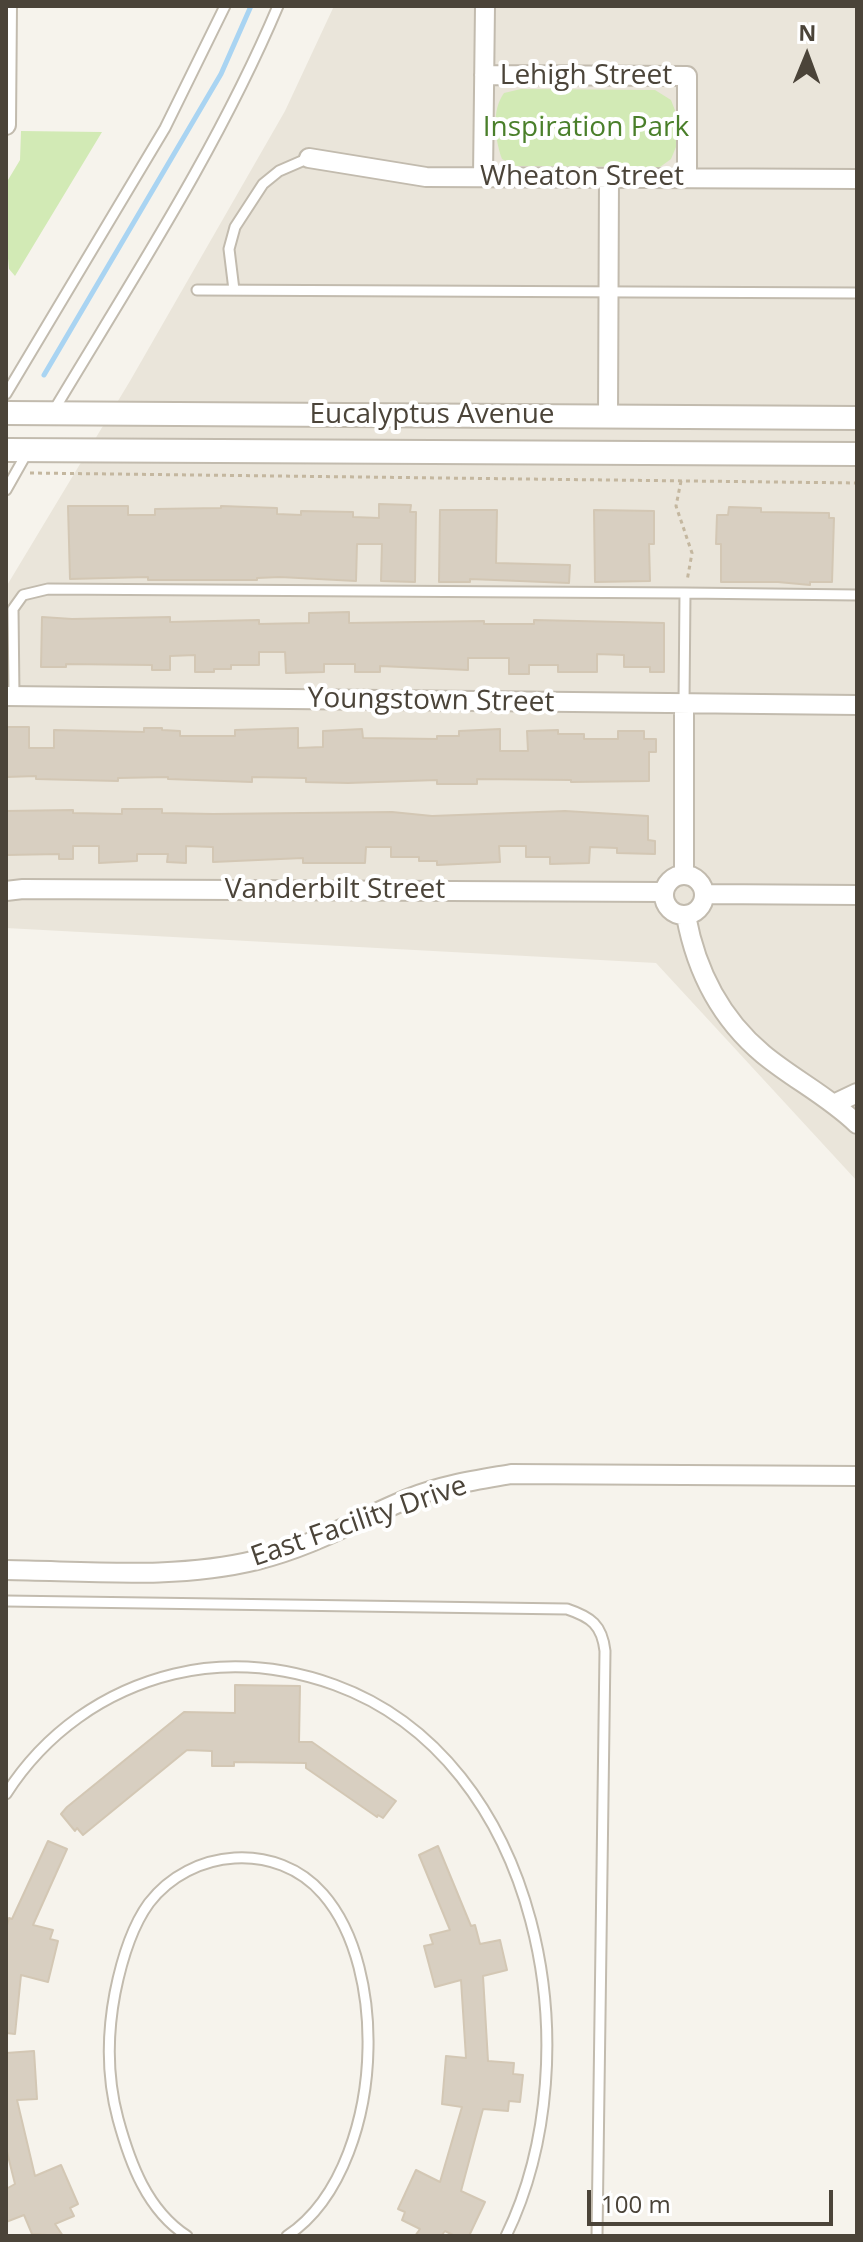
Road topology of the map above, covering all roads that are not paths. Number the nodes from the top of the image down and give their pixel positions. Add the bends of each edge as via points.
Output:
1 (7, 6) edge
2 (225, 6) edge
3 (278, 6) edge
4 (485, 6) edge
5 (484, 75) junction
6 (6, 125) edge
7 (309, 158) joint
8 (483, 176) junction
9 (609, 177) junction
10 (687, 177) junction
11 (857, 179) edge
12 (197, 290) dead end
13 (234, 290) junction
14 (610, 291) junction
15 (857, 293) edge
16 (6, 394) edge
17 (6, 413) edge
18 (52, 413) junction
19 (608, 416) junction
20 (857, 418) edge
21 (6, 450) edge
22 (29, 450) junction
23 (857, 454) edge
24 (6, 490) edge
25 (685, 593) junction
26 (857, 595) edge
27 (10, 696) edge
28 (684, 703) junction
29 (857, 705) edge
30 (684, 874) junction
31 (6, 891) edge
32 (664, 892) junction
33 (705, 894) junction
34 (857, 895) edge
35 (686, 916) junction
36 (857, 1093) edge
37 (836, 1103) junction
38 (857, 1124) edge
39 (857, 1476) edge
40 (6, 1570) edge
41 (6, 1601) edge
42 (6, 1794) edge
43 (187, 2236) edge
44 (287, 2236) edge
45 (506, 2236) edge
46 (597, 2236) edge

1 - 6 street
2 - 16 lane via 165,128
3 - 18 lane via 205,156
4 - 5 street
5 - 8 street
5 - 10 street, Lehigh Street via 687,76
7 - 8 street, Wheaton Street via 426,177
7 - 13 lane via 263,184 235,227 229,249
8 - 9 street, Wheaton Street
9 - 10 street, Wheaton Street
9 - 14 street
10 - 11 street, Wheaton Street
12 - 13 lane
13 - 14 lane
14 - 15 lane
14 - 19 street
17 - 18 street, Eucalyptus Avenue
18 - 19 street, Eucalyptus Avenue
19 - 20 street, Eucalyptus Avenue
21 - 22 street, Eucalyptus Avenue
22 - 23 street, Eucalyptus Avenue
22 - 24 lane
25 - 26 lane
25 - 27 lane via 48,589 23,595 13,609
25 - 28 lane
27 - 28 street, Youngstown Street
28 - 29 street, Youngstown Street
28 - 30 street
30 - 32 street via 670,881
30 - 33 street via 697,879
31 - 32 street, Vanderbilt Street
32 - 35 street via 668,907
33 - 34 street
33 - 35 street via 700,908
35 - 37 street via 703,974 728,1018 763,1054
36 - 37 street
37 - 38 street
39 - 40 street, East Facility Drive via 511,1474 412,1497 306,1546 257,1561 169,1572
41 - 46 lane via 567,1609 597,1624 605,1651
42 - 45 lane via 33,1758 83,1713 156,1679 216,1666 310,1676 377,1702 409,1723 478,1800 502,1846 522,1894 544,1989 547,2049 540,2126 521,2203
43 - 44 lane via 151,2200 126,2149 110,2078 109,2034 128,1945 150,1902 195,1866 227,1857 268,1860 311,1882 324,1895 351,1944 365,2001 367,2072 352,2141 325,2198

